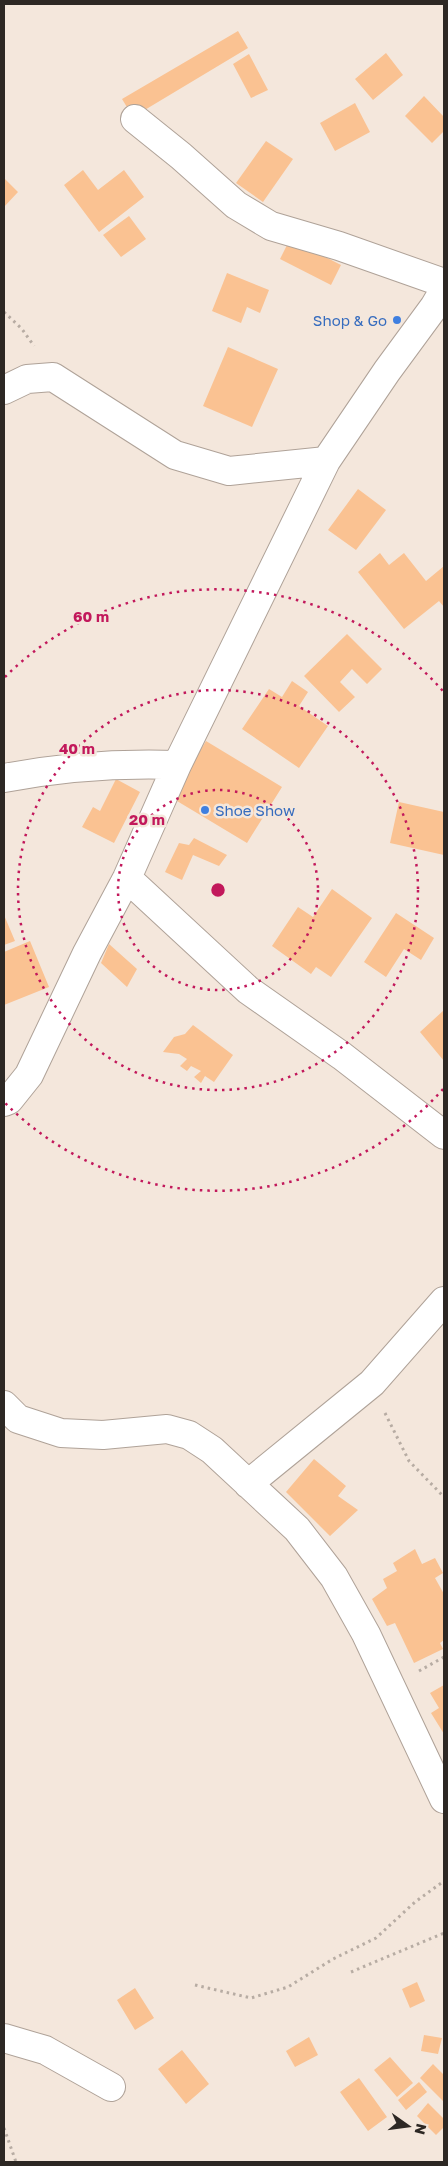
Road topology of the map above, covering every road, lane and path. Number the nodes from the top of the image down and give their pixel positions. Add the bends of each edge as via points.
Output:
1 (134, 119) dead end
2 (442, 301) edge
3 (4, 312) edge
4 (53, 376) junction
5 (4, 390) edge
6 (326, 461) junction
7 (177, 765) junction
8 (4, 778) edge
9 (127, 878) junction
10 (4, 1102) edge
11 (444, 1135) edge
12 (444, 1300) edge
13 (372, 1383) junction
14 (4, 1405) edge
15 (248, 1484) junction
16 (444, 1498) edge
17 (444, 1799) edge
18 (444, 1881) edge
19 (444, 1933) edge
20 (351, 1972) dead end
21 (195, 1985) dead end
22 (4, 2038) edge
23 (111, 2087) dead end
24 (4, 2128) edge
25 (16, 2162) edge

1 - 2 street via 236,205 271,226 339,246
2 - 6 street via 387,371
3 - 4 path via 22,329
4 - 5 street via 27,379
4 - 6 street via 175,455 230,471
6 - 7 street
7 - 8 street via 122,764
7 - 9 street
9 - 10 street via 29,1075
9 - 11 street via 248,990 342,1056
12 - 13 street
13 - 15 street
13 - 16 path via 409,1461
14 - 15 street via 18,1419 61,1433 103,1435 167,1429 189,1435 212,1450
15 - 17 street via 297,1529 334,1577 366,1634
18 - 21 path via 415,1902 376,1938 288,1987 251,1998
19 - 20 path
22 - 23 street via 45,2050
24 - 25 path

